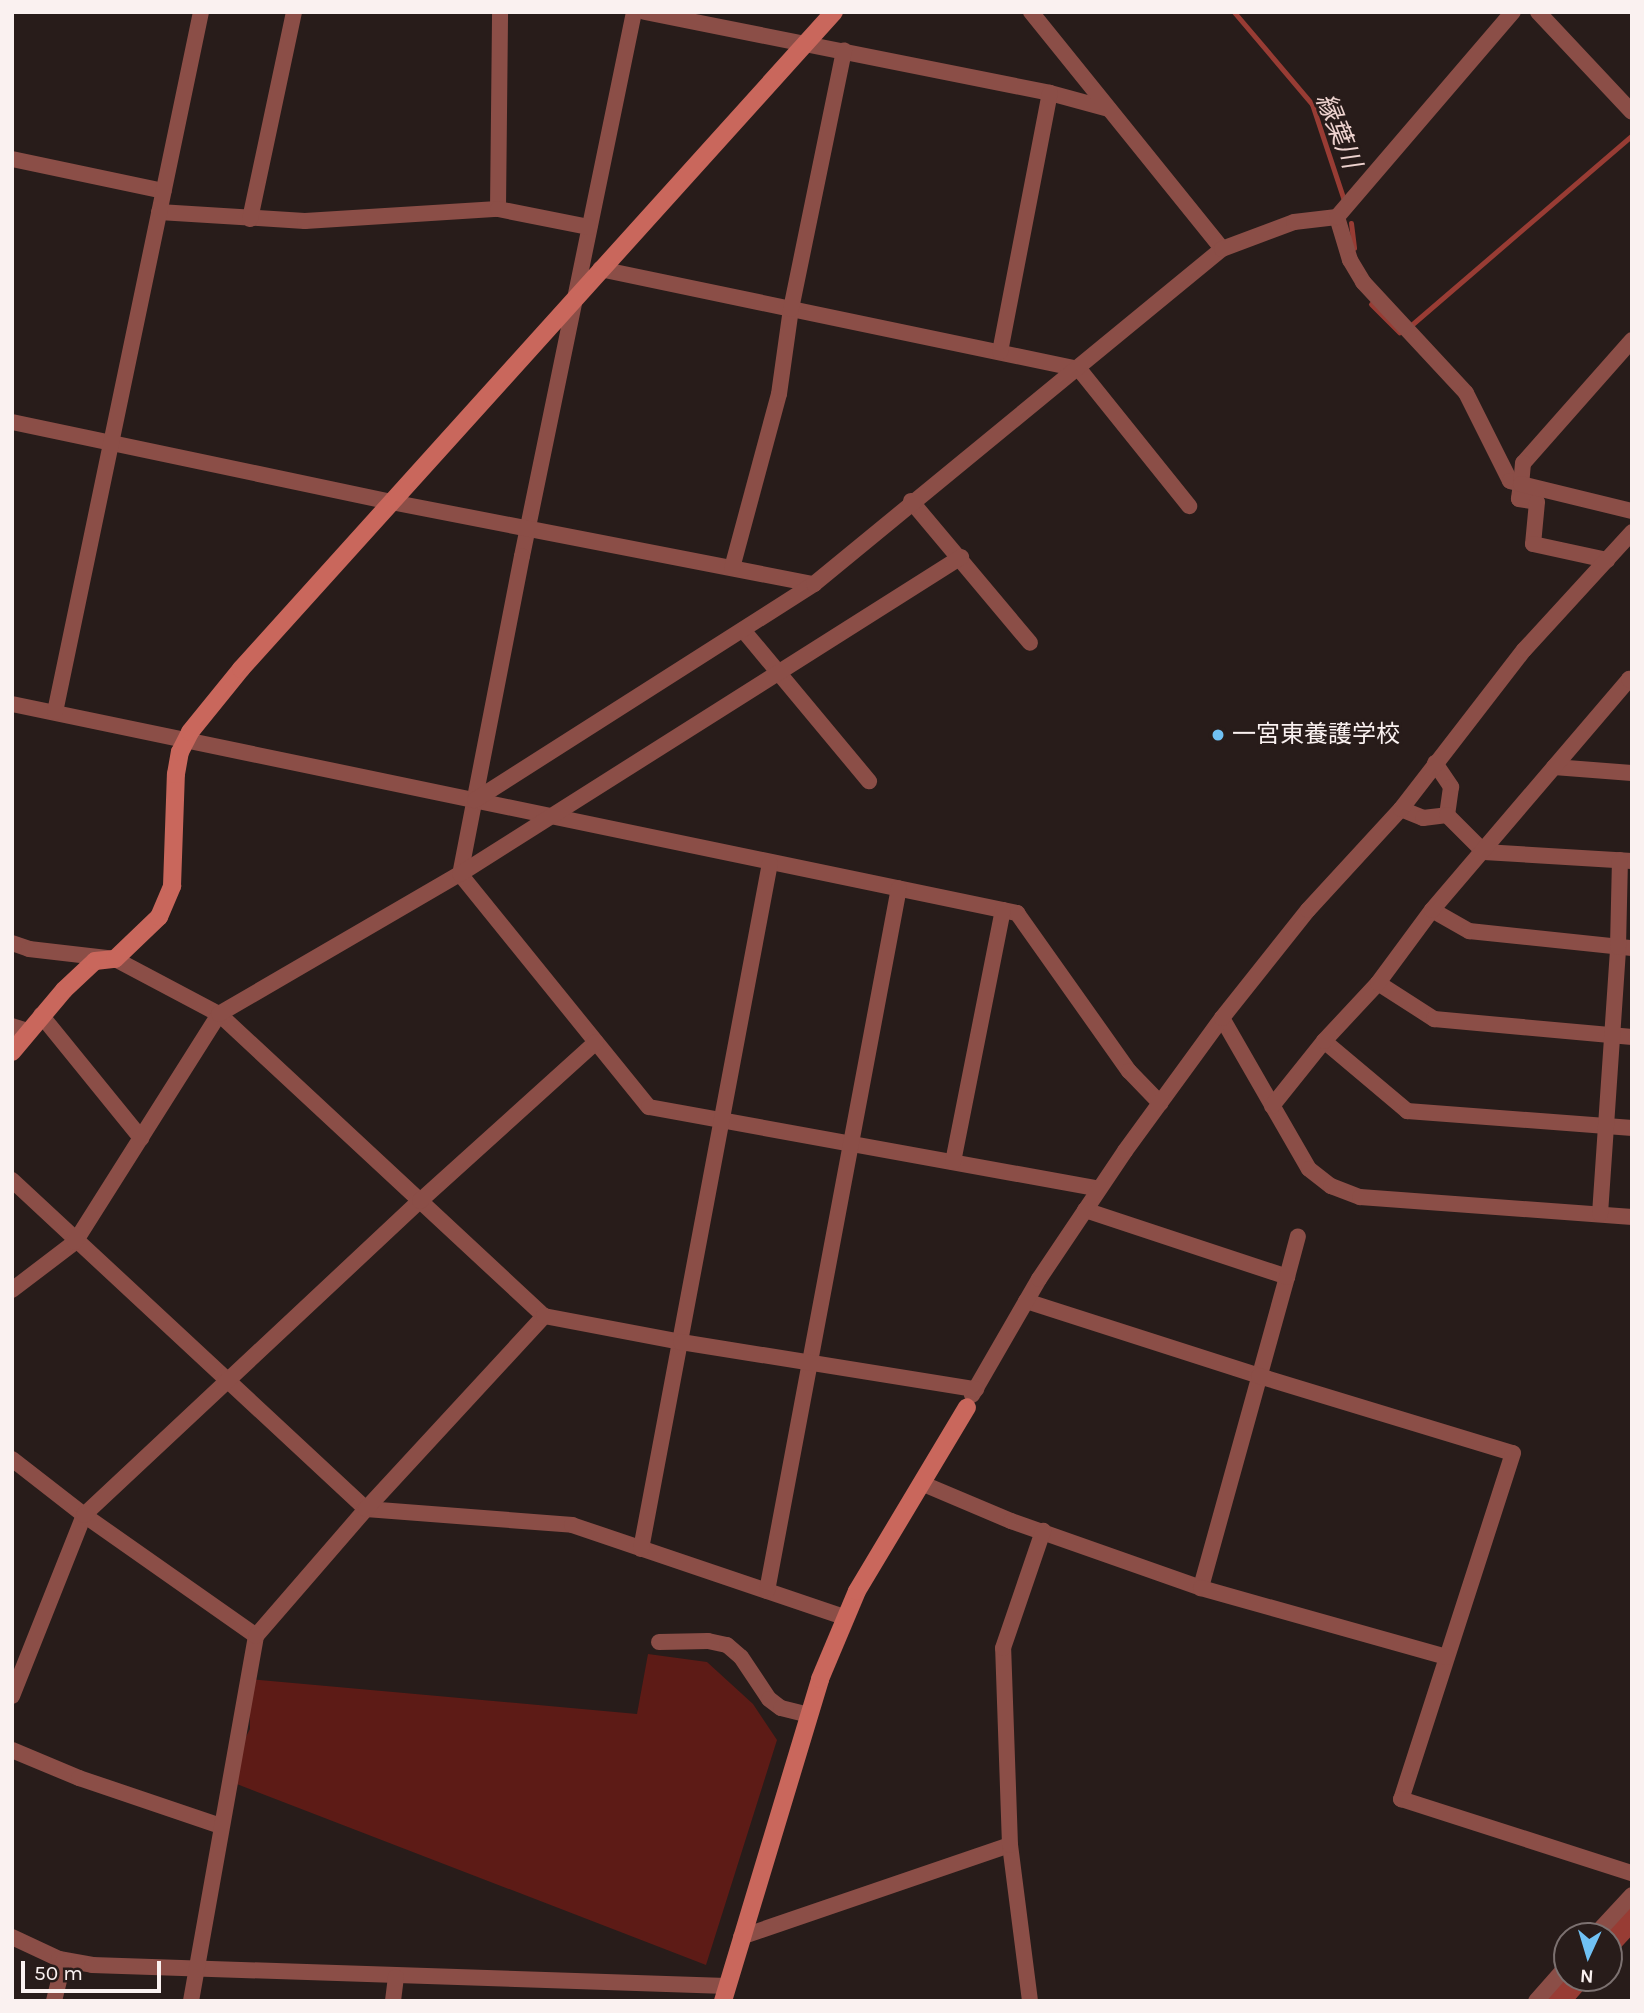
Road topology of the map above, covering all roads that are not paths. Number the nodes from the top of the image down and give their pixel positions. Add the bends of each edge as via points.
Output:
1 (201, 12) edge
2 (294, 12) edge
3 (499, 12) edge
4 (634, 12) edge
5 (645, 12) edge
6 (834, 12) edge
7 (1031, 12) edge
8 (1513, 12) edge
9 (1538, 12) edge
10 (806, 43) junction
11 (844, 51) junction
12 (1050, 93) junction
13 (1109, 109) junction
14 (1632, 112) edge
15 (12, 159) edge
16 (164, 191) junction
17 (498, 209) junction
18 (159, 212) junction
19 (1337, 217) junction
20 (250, 219) junction
21 (590, 227) junction
22 (1222, 249) junction
23 (600, 269) junction
24 (575, 296) junction
25 (791, 309) junction
26 (1632, 340) edge
27 (1000, 352) junction
28 (1079, 369) junction
29 (12, 422) edge
30 (110, 444) junction
31 (1521, 484) junction
32 (912, 501) junction
33 (391, 502) junction
34 (1189, 506) dead end
35 (1632, 511) edge
36 (528, 526) junction
37 (1632, 532) edge
38 (961, 557) junction
39 (1607, 560) junction
40 (732, 568) junction
41 (814, 583) junction
42 (743, 630) junction
43 (1030, 643) dead end
44 (779, 673) junction
45 (1632, 681) edge
46 (12, 704) edge
47 (55, 712) junction
48 (187, 739) junction
49 (1435, 762) junction
50 (1555, 768) junction
51 (1632, 773) edge
52 (869, 780) dead end
53 (475, 800) junction
54 (1401, 809) junction
55 (1447, 815) junction
56 (552, 816) junction
57 (1483, 852) junction
58 (1626, 860) edge
59 (770, 863) junction
60 (460, 874) junction
61 (899, 888) junction
62 (1003, 910) junction
63 (1432, 910) junction
64 (12, 943) edge
65 (1625, 947) edge
66 (115, 959) junction
67 (1378, 982) junction
68 (219, 1014) junction
69 (41, 1015) junction
70 (1222, 1018) junction
71 (20, 1029) edge
72 (1612, 1036) junction
73 (1632, 1037) edge
74 (1324, 1041) junction
75 (596, 1042) junction
76 (12, 1052) edge
77 (1160, 1103) junction
78 (1272, 1105) junction
79 (723, 1118) junction
80 (1606, 1125) junction
81 (1632, 1128) edge
82 (141, 1138) junction
83 (850, 1142) junction
84 (953, 1162) junction
85 (12, 1180) edge
86 (1099, 1189) junction
87 (420, 1201) junction
88 (1085, 1210) junction
89 (1600, 1214) junction
90 (1632, 1217) edge
91 (1298, 1236) dead end
92 (75, 1242) junction
93 (1287, 1277) junction
94 (12, 1290) edge
95 (1026, 1301) junction
96 (544, 1317) junction
97 (681, 1342) junction
98 (808, 1363) junction
99 (1259, 1376) junction
100 (227, 1382) junction
101 (976, 1389) junction
102 (967, 1407) joint
103 (12, 1459) edge
104 (921, 1483) junction
105 (366, 1509) junction
106 (84, 1515) junction
107 (1043, 1531) junction
108 (641, 1549) junction
109 (1201, 1588) junction
110 (767, 1591) junction
111 (846, 1618) junction
112 (256, 1636) junction
113 (659, 1642) dead end
114 (1447, 1657) junction
115 (12, 1696) edge
116 (809, 1715) junction
117 (12, 1750) edge
118 (222, 1826) junction
119 (1010, 1845) junction
120 (1632, 1873) edge
121 (1632, 1895) edge
122 (1607, 1922) edge
123 (12, 1937) edge
124 (741, 1937) junction
125 (64, 1960) junction
126 (195, 1969) junction
127 (396, 1977) junction
128 (1553, 1982) edge
129 (725, 1993) edge
130 (54, 2001) edge
131 (191, 2001) edge
132 (393, 2001) edge
133 (1030, 2001) edge
134 (1536, 2001) edge

1 - 16 street
2 - 20 street
3 - 17 street
4 - 21 street
5 - 10 street
6 - 10 street
7 - 13 street
8 - 19 street
9 - 14 street
10 - 11 street
10 - 23 street
11 - 12 street
11 - 25 street
12 - 13 street
12 - 27 street
13 - 22 street
15 - 16 street
16 - 18 street
17 - 20 street via 305,221
17 - 21 street
18 - 20 street
18 - 30 street
19 - 22 street via 1294,222
19 - 31 street via 1350,260 1363,282 1466,393 1510,481
21 - 24 street
22 - 28 street
23 - 24 street
23 - 25 street
24 - 33 street
24 - 36 street
25 - 27 street
25 - 40 street via 779,394
26 - 31 street via 1523,463
27 - 28 street
28 - 32 street
28 - 34 street
29 - 30 street
30 - 33 street
30 - 47 street
31 - 35 street
31 - 39 street via 1519,499 1536,502 1533,544
32 - 38 street
32 - 41 street
33 - 36 street
33 - 48 street via 241,669
36 - 40 street
36 - 53 street
37 - 39 street
38 - 43 street
38 - 44 street
39 - 49 street via 1524,650
40 - 41 street
41 - 42 street
42 - 44 street
42 - 53 street
44 - 52 street
44 - 56 street
45 - 50 street via 1629,679
46 - 47 street
47 - 48 street
48 - 53 street
48 - 66 street via 176,774 172,886 159,917
49 - 54 street
49 - 55 street via 1451,787
50 - 51 street
50 - 57 street
53 - 56 street
53 - 60 street
54 - 55 street via 1423,818
54 - 70 street via 1308,910
55 - 57 street
56 - 59 street
56 - 60 street
57 - 58 street
57 - 63 street
58 - 65 street
59 - 61 street
59 - 79 street
60 - 68 street
60 - 75 street
61 - 62 street
61 - 83 street
62 - 77 street via 1017,912 1129,1071
62 - 84 street
63 - 65 street via 1469,931
63 - 67 street
64 - 66 street
65 - 72 street
66 - 68 street
66 - 69 street via 95,961
67 - 72 street via 1434,1020
67 - 74 street
68 - 82 street
68 - 87 street
69 - 71 street
69 - 82 street
70 - 77 street
70 - 78 street
71 - 76 street
72 - 73 street
72 - 80 street
74 - 78 street
74 - 80 street via 1407,1111
75 - 79 street via 649,1107
75 - 87 street
77 - 86 street
78 - 89 street via 1309,1169 1331,1186 1360,1197
79 - 83 street
79 - 97 street
80 - 81 street
80 - 89 street
82 - 92 street
83 - 84 street
83 - 98 street
84 - 86 street
85 - 92 street
86 - 88 street
87 - 96 street
87 - 100 street
88 - 93 street
88 - 95 street
89 - 90 street
91 - 93 street
92 - 94 street
92 - 100 street
93 - 99 street
95 - 99 street
95 - 101 street
96 - 97 street
96 - 105 street
97 - 98 street
97 - 108 street
98 - 101 street
98 - 110 street
99 - 109 street
99 - 114 street via 1513,1453
100 - 105 street
100 - 106 street
101 - 102 street
102 - 104 street
103 - 106 street
104 - 107 street
104 - 111 street
105 - 108 street via 572,1525
105 - 112 street
106 - 112 street
106 - 115 street
107 - 109 street
107 - 119 street via 1003,1648
108 - 110 street
109 - 114 street
110 - 111 street
111 - 116 street
112 - 118 street
113 - 116 street via 727,1645 741,1657 769,1699 781,1708
114 - 120 street via 1401,1799
116 - 124 street
117 - 118 street via 79,1778
118 - 126 street
119 - 124 street
119 - 133 street
121 - 122 street
123 - 125 street
124 - 129 street
125 - 126 street
125 - 130 street
126 - 127 street
126 - 131 street
127 - 129 street
127 - 132 street
128 - 134 street

